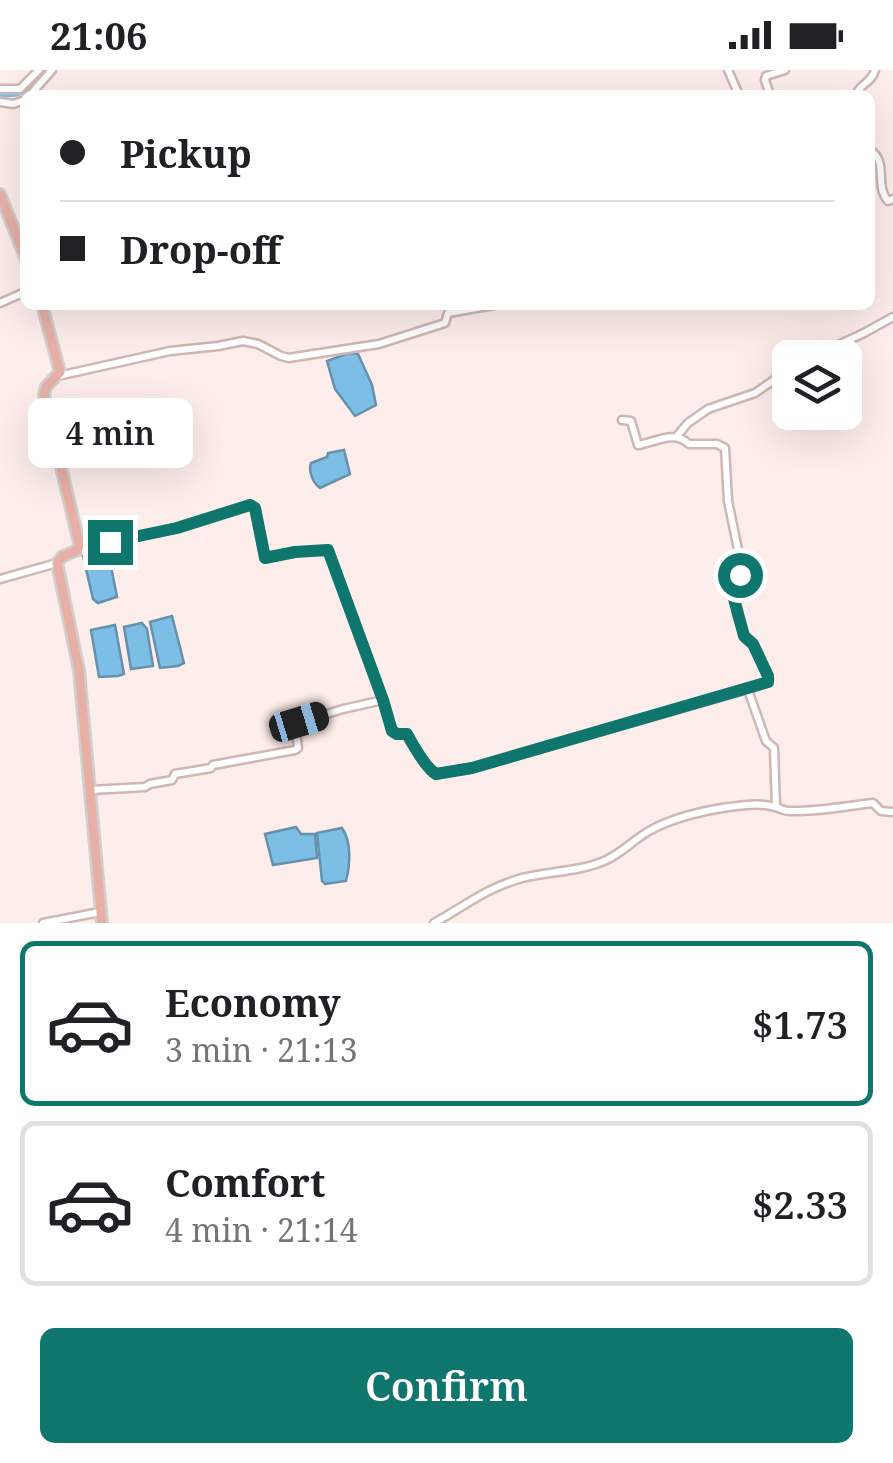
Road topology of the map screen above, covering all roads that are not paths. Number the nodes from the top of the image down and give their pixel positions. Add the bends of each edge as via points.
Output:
1 (39, 70) edge
2 (52, 70) edge
3 (785, 70) edge
4 (875, 70) edge
5 (0, 88) edge
6 (34, 90) edge
7 (768, 90) edge
8 (858, 90) edge
9 (875, 152) edge
10 (0, 194) edge
11 (893, 199) edge
12 (20, 244) edge
13 (43, 310) edge
14 (470, 310) edge
15 (893, 317) edge
16 (849, 340) edge
17 (58, 376) junction
18 (772, 381) edge
19 (622, 420) dead end
20 (676, 437) junction
21 (78, 550) junction
22 (57, 563) junction
23 (0, 579) edge
24 (748, 689) junction
25 (383, 700) junction
26 (89, 790) junction
27 (776, 807) junction
28 (893, 812) edge
29 (101, 918) edge
30 (43, 923) edge
31 (434, 923) edge

1 - 5 street via 20,88
2 - 6 street
3 - 7 street via 766,76
4 - 8 street
9 - 11 street via 882,194
10 - 12 main road
13 - 17 main road
14 - 17 street via 379,344 289,358 243,342
15 - 16 street
17 - 21 main road via 44,395
18 - 20 street via 708,409
19 - 20 street via 631,421 638,445
20 - 24 street via 726,449 742,570 730,586 744,636 769,680
21 - 22 main road
21 - 25 street via 252,505 265,558 330,552
22 - 23 street
22 - 26 main road via 80,670
24 - 25 street via 436,774 407,734 392,731
24 - 27 street via 773,746
25 - 26 street via 296,724 294,750 175,774 144,787
26 - 29 main road
27 - 28 street via 816,810 873,802
27 - 31 street via 681,818 603,862 497,886
29 - 30 street

